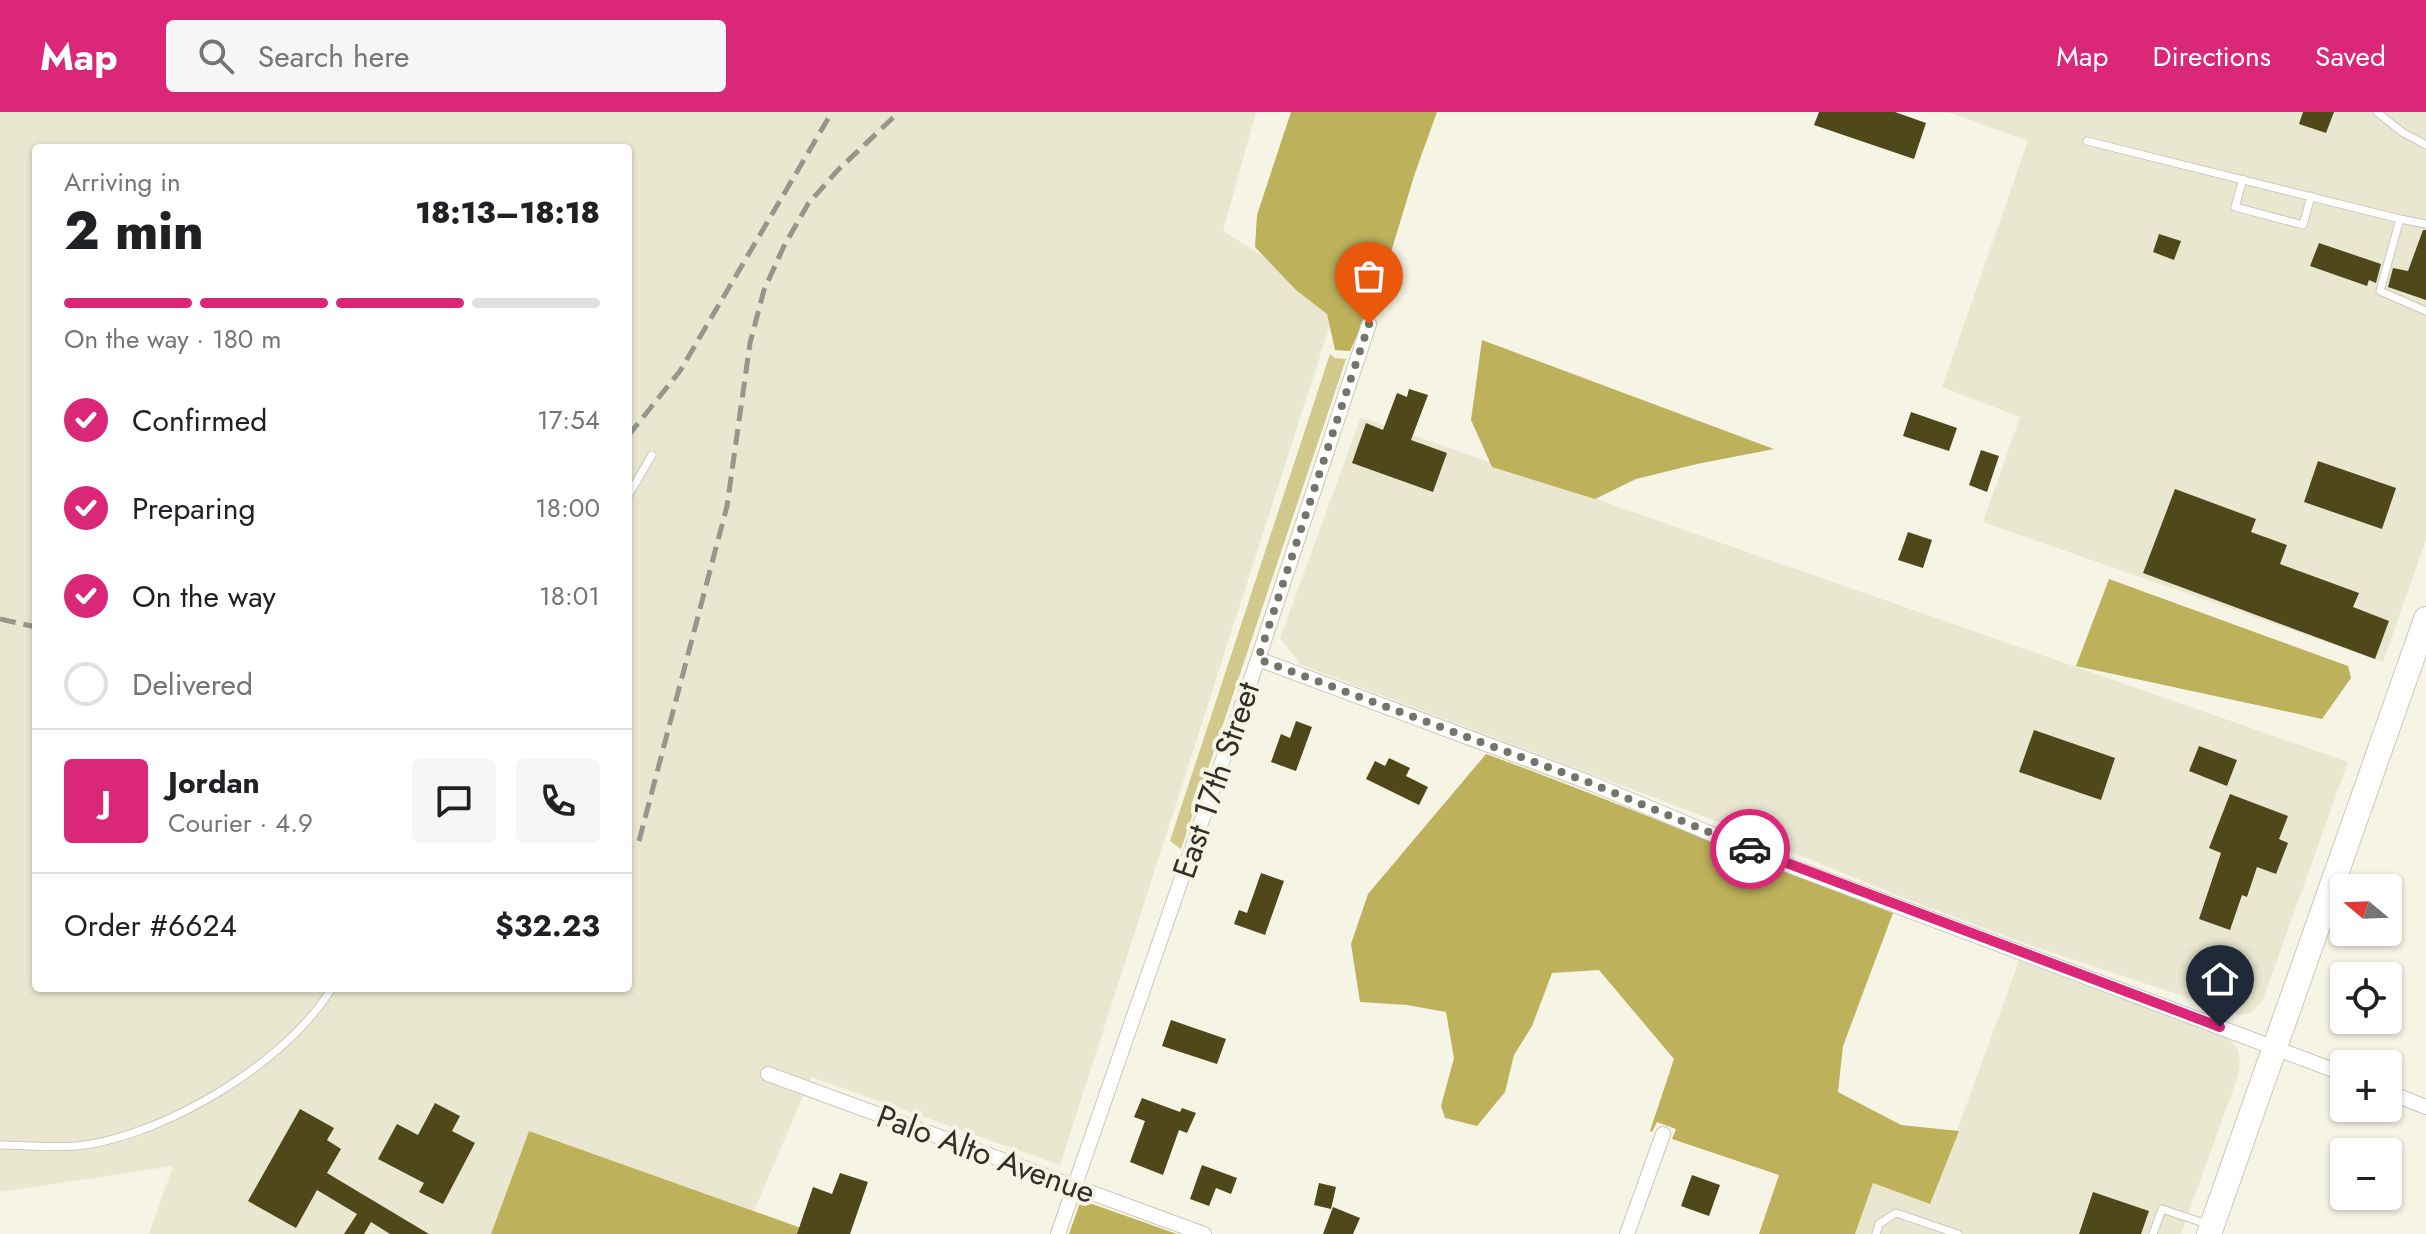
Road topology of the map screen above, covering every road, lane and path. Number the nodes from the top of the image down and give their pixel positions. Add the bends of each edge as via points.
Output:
1 (2377, 112) edge
2 (2087, 141) dead end
3 (2426, 145) edge
4 (2243, 179) junction
5 (2311, 196) junction
6 (2400, 219) junction
7 (2426, 224) edge
8 (2426, 311) edge
9 (1369, 324) dead end
10 (652, 455) dead end
11 (632, 489) edge
12 (2426, 619) edge
13 (1258, 659) junction
14 (329, 992) edge
15 (2275, 1047) junction
16 (2330, 1069) edge
17 (768, 1074) dead end
18 (2402, 1098) edge
19 (2426, 1107) edge
20 (1663, 1134) dead end
21 (0, 1145) edge
22 (1074, 1188) junction
23 (2210, 1230) edge
24 (1058, 1234) edge
25 (1204, 1234) edge
26 (1627, 1234) edge
27 (1876, 1234) edge
28 (1958, 1234) edge
29 (2153, 1234) edge

1 - 3 lane
2 - 4 lane
4 - 5 lane
4 - 5 lane via 2235,207 2303,225
5 - 6 lane
6 - 7 lane
6 - 8 lane via 2380,291
9 - 13 street, East 17th Street
10 - 11 lane
12 - 15 main road
13 - 15 street
13 - 22 street, East 17th Street
14 - 21 lane via 279,1050 224,1090 145,1129 85,1145
15 - 16 street
15 - 23 main road
17 - 22 street, Palo Alto Avenue
18 - 19 street
20 - 26 street
22 - 24 street, East 17th Street
22 - 25 street, Palo Alto Avenue
23 - 29 lane via 2162,1209
27 - 28 lane via 1879,1224 1896,1213

